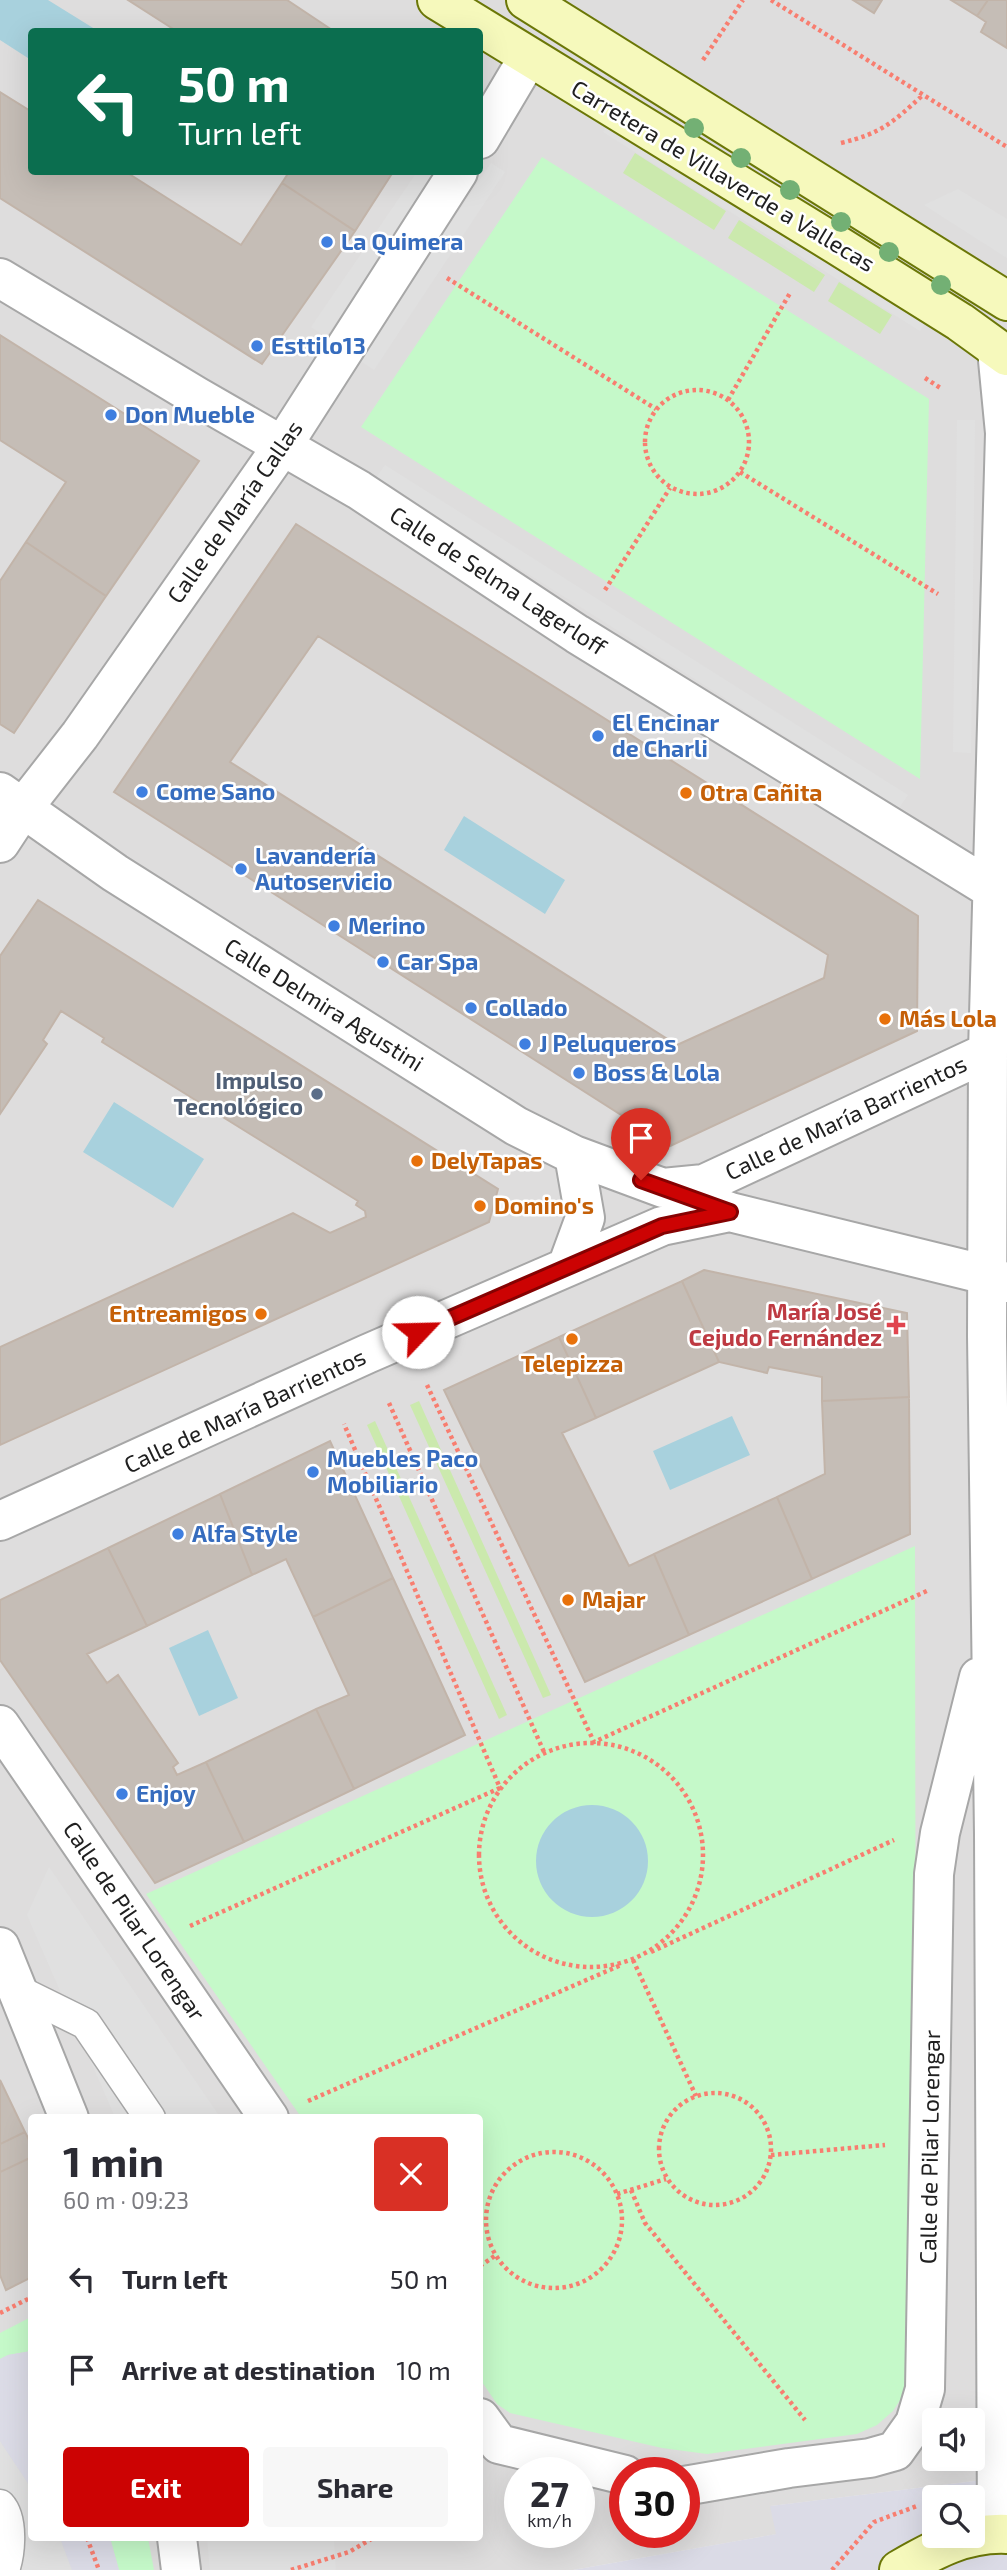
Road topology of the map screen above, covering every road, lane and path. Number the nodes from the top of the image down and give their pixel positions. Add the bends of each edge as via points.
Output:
1 (437, 0) edge
2 (526, 0) edge
3 (743, 0) edge
4 (771, 0) edge
5 (481, 28) edge
6 (483, 29) edge
7 (528, 58) junction
8 (701, 64) dead end
9 (483, 134) edge
10 (1007, 147) edge
11 (456, 175) edge
12 (0, 278) edge
13 (447, 278) dead end
14 (790, 293) dead end
15 (1007, 301) edge
16 (1002, 353) edge
17 (925, 378) dead end
18 (942, 389) dead end
19 (728, 400) junction
20 (656, 409) junction
21 (283, 445) junction
22 (740, 472) junction
23 (670, 487) junction
24 (605, 590) dead end
25 (938, 594) dead end
26 (12, 800) edge
27 (0, 843) edge
28 (993, 890) junction
29 (988, 1052) junction
30 (574, 1155) junction
31 (704, 1184) joint
32 (663, 1188) junction
33 (730, 1212) junction
34 (567, 1267) junction
35 (997, 1279) edge
36 (427, 1385) dead end
37 (388, 1403) dead end
38 (344, 1424) dead end
39 (0, 1521) edge
40 (929, 1590) dead end
41 (992, 1628) junction
42 (0, 1725) edge
43 (544, 1752) junction
44 (500, 1788) junction
45 (898, 1838) dead end
46 (180, 1931) dead end
47 (0, 1947) edge
48 (634, 1960) junction
49 (9, 1982) edge
50 (696, 2096) junction
51 (285, 2111) edge
52 (67, 2114) edge
53 (147, 2114) edge
54 (888, 2145) dead end
55 (771, 2155) junction
56 (666, 2179) junction
57 (631, 2190) junction
58 (617, 2194) junction
59 (496, 2255) junction
60 (483, 2264) edge
61 (28, 2299) edge
62 (0, 2314) edge
63 (483, 2422) edge
64 (806, 2422) dead end
65 (609, 2471) edge
66 (700, 2483) edge
67 (0, 2505) edge
68 (1002, 2533) edge
69 (88, 2541) edge
70 (177, 2541) edge
71 (368, 2541) edge
72 (4, 2570) edge
73 (99, 2570) edge
74 (181, 2570) edge
75 (291, 2570) edge
76 (899, 2570) edge

1 - 5 main road, Carretera de Villaverde a Vallecas
2 - 15 main road, Carretera de Villaverde a Vallecas
3 - 8 path
4 - 10 path
6 - 7 main road, Carretera de Villaverde a Vallecas
7 - 9 street
7 - 16 main road, Carretera de Villaverde a Vallecas via 837,245
11 - 21 street, Calle de María Callas
12 - 21 street, Calle de Selma Lagerloff
13 - 20 path
14 - 19 path
16 - 28 street via 1005,433
17 - 18 path
19 - 20 path via 698,390 682,392
19 - 22 path via 746,426 747,450
20 - 23 path via 647,425 648,460
21 - 26 street, Calle de María Callas via 80,735
21 - 28 street, Calle de Selma Lagerloff via 577,634
22 - 23 path via 715,491 700,495
22 - 25 path
23 - 24 path
26 - 27 street, Calle de María Callas
26 - 30 street, Calle Delmira Agustini via 115,873 516,1126
28 - 29 street
29 - 31 street, Calle de María Barrientos
29 - 35 street
30 - 32 street, Calle Delmira Agustini
30 - 34 street via 585,1218
31 - 32 street, Calle Delmira Agustini
32 - 33 street, Calle Delmira Agustini
33 - 34 street, Calle de María Barrientos via 662,1226
33 - 35 street, Calle Delmira Agustini
34 - 39 street, Calle de María Barrientos
35 - 41 street
36 - 40 path via 593,1742
37 - 43 path
38 - 44 path
41 - 66 street, Calle de Pilar Lorengar via 940,1833 934,1874 925,2389 915,2423 895,2452
41 - 68 street
42 - 51 street, Calle de Pilar Lorengar
43 - 44 path
43 - 48 path via 579,1743 615,1745 648,1758 675,1780 695,1811 703,1845 700,1881 687,1914 663,1941
44 - 46 path
44 - 48 path via 484,1821 479,1857 485,1893 503,1924 529,1949 562,1964 598,1968
45 - 48 path
47 - 49 street
48 - 50 path
48 - 51 path
49 - 52 street
49 - 53 lane via 86,2024
50 - 55 path via 733,2095 750,2105 770,2136
50 - 56 path via 681,2103 661,2130 659,2163
54 - 55 path
55 - 56 path via 758,2187 727,2205 693,2202
56 - 57 path
57 - 58 path
57 - 64 path via 645,2222
58 - 59 path via 623,2216 620,2239 610,2259 594,2275 574,2285 552,2288 510,2272
58 - 59 path via 606,2175 589,2161 568,2153 545,2152 524,2159 506,2171 487,2211 488,2234
59 - 60 path
61 - 62 path
63 - 65 street via 499,2444
67 - 72 lane via 5,2511 10,2553
68 - 76 main road via 945,2544
69 - 73 path
70 - 74 street
71 - 75 path via 349,2552

